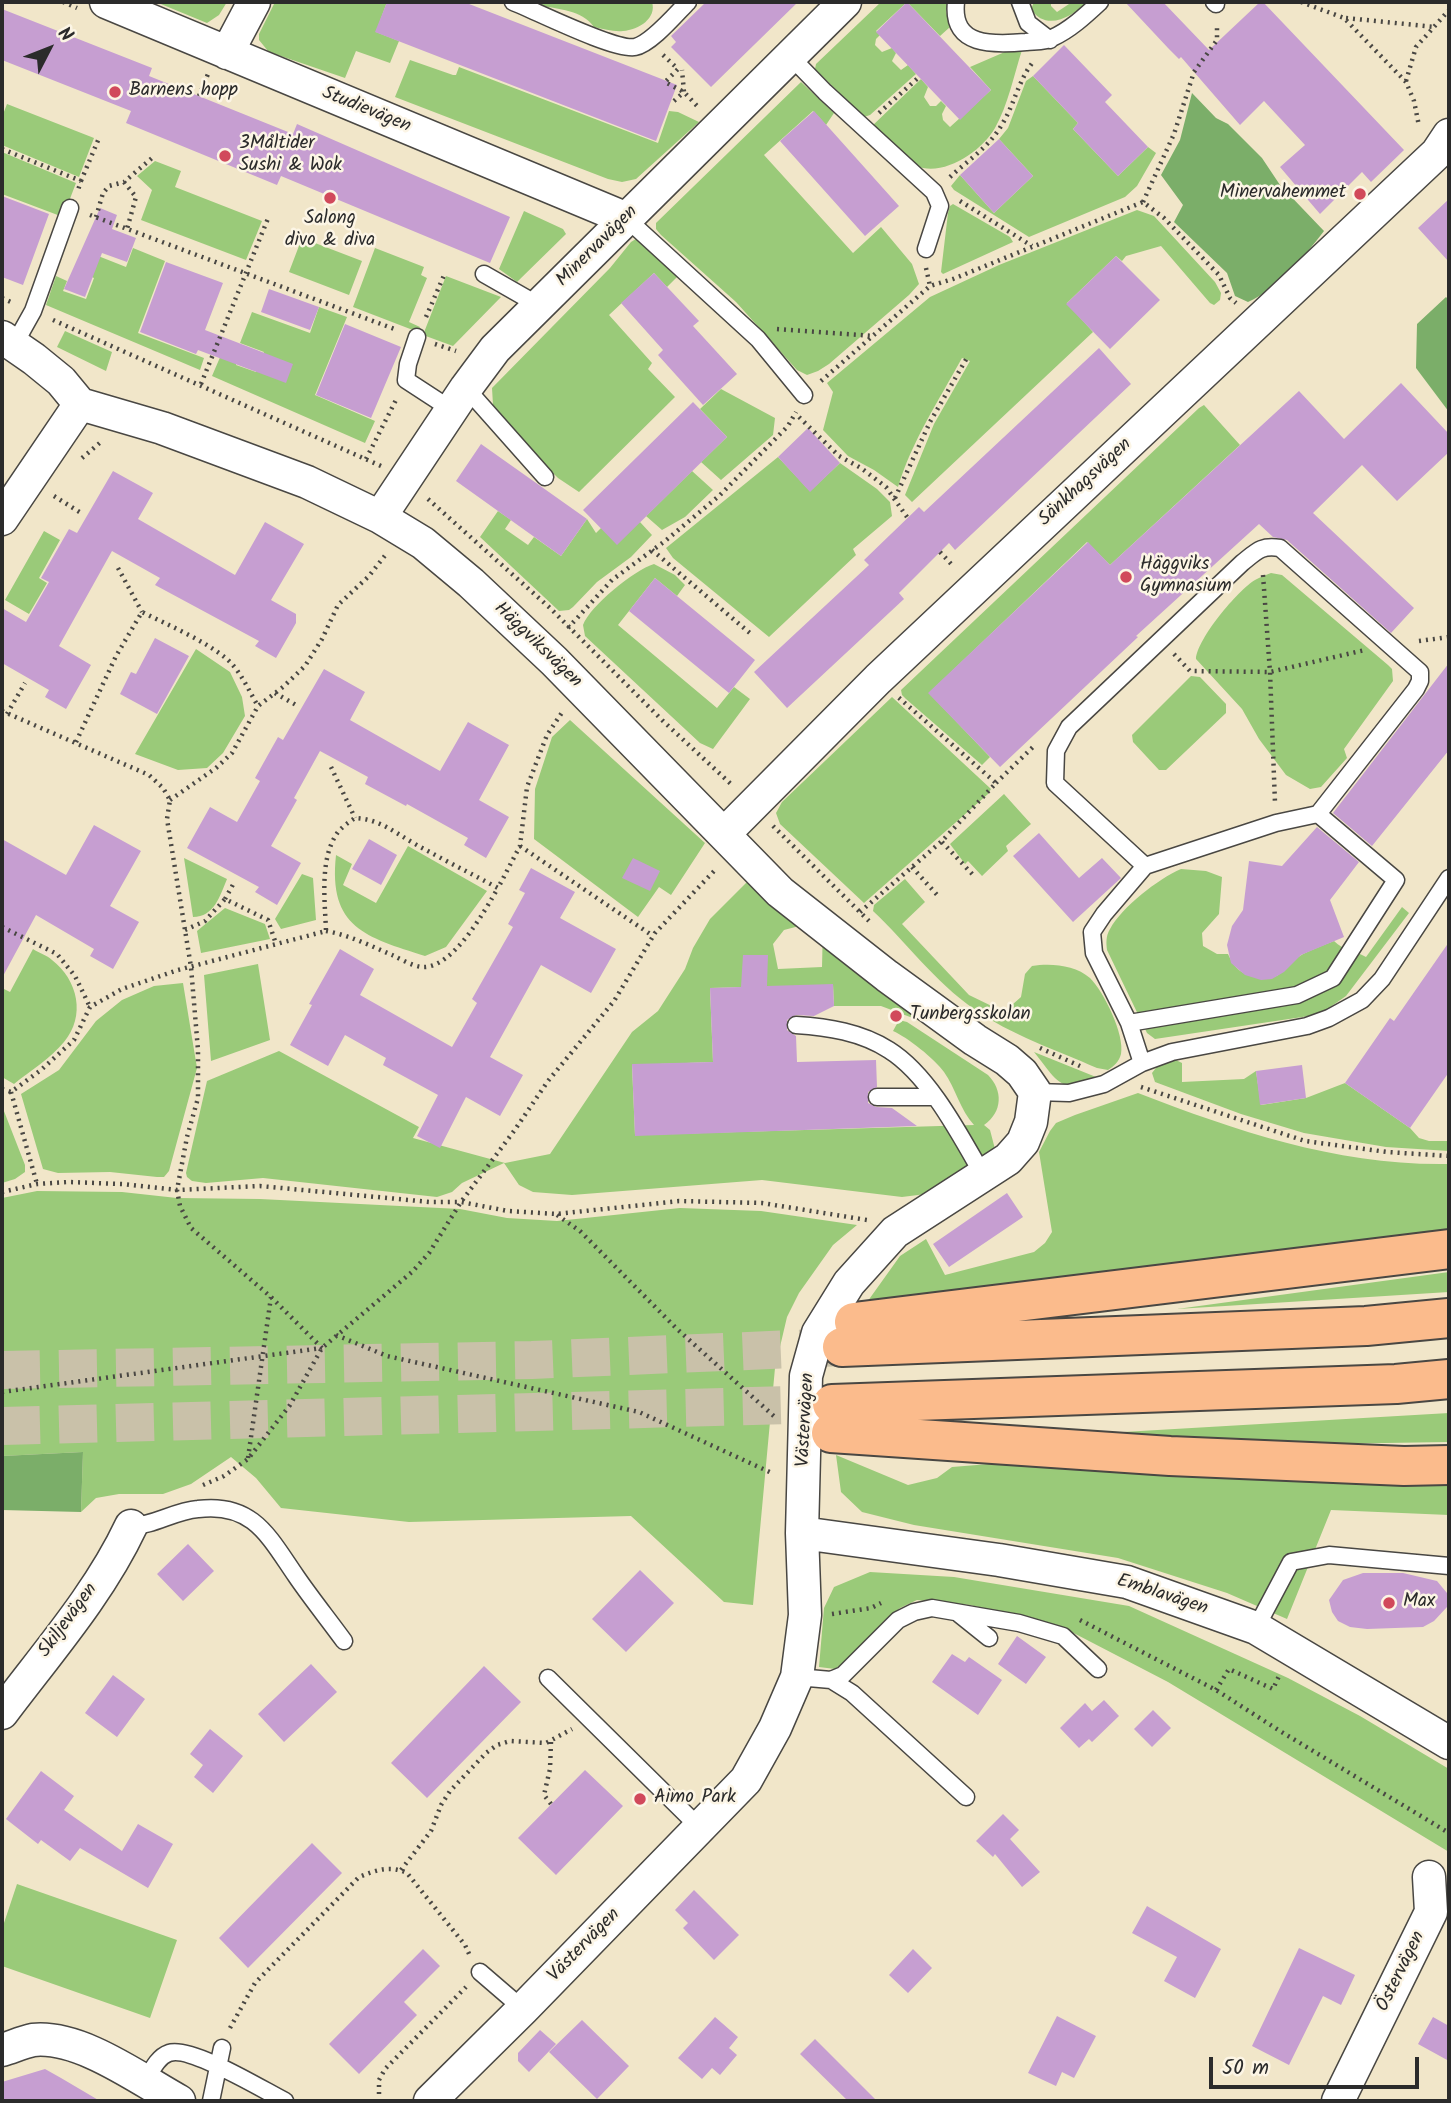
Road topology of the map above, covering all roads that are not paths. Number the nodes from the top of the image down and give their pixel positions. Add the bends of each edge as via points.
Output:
1 (106, 2) edge
2 (254, 2) edge
3 (513, 2) edge
4 (688, 2) edge
5 (845, 2) edge
6 (956, 2) edge
7 (1020, 2) edge
8 (1100, 2) edge
9 (1050, 40) junction
10 (790, 56) junction
11 (219, 60) junction
12 (1443, 144) edge
13 (71, 208) road end
14 (627, 219) junction
15 (926, 249) dead end
16 (484, 274) dead end
17 (526, 298) dead end
18 (417, 337) road end
19 (8, 341) edge
20 (804, 395) road end
21 (459, 399) junction
22 (80, 404) junction
23 (545, 477) dead end
24 (380, 517) junction
25 (2, 519) edge
26 (1318, 814) junction
27 (724, 834) junction
28 (1145, 866) junction
29 (1449, 878) edge
30 (1129, 1023) junction
31 (796, 1025) dead end
32 (1142, 1063) junction
33 (1035, 1092) junction
34 (877, 1097) dead end
35 (935, 1097) junction
36 (983, 1175) junction
37 (1449, 1250) edge
38 (1449, 1318) edge
39 (1449, 1379) edge
40 (1449, 1465) edge
41 (131, 1526) joint
42 (802, 1533) junction
43 (1449, 1566) edge
44 (957, 1612) junction
45 (1256, 1628) junction
46 (989, 1638) dead end
47 (344, 1641) dead end
48 (1098, 1669) dead end
49 (797, 1677) junction
50 (548, 1678) dead end
51 (831, 1680) junction
52 (2, 1713) edge
53 (1449, 1743) edge
54 (966, 1797) dead end
55 (700, 1828) junction
56 (1429, 1877) dead end
57 (480, 1972) road end
58 (523, 2009) junction
59 (222, 2048) road end
60 (2, 2050) edge
61 (219, 2065) junction
62 (145, 2082) junction
63 (179, 2101) edge
64 (211, 2101) edge
65 (285, 2101) edge
66 (430, 2101) edge
67 (1338, 2101) edge

1 - 11 street, Studievägen
2 - 11 street
3 - 4 lane via 607,42 633,48 645,43
5 - 10 street, Minervavägen
6 - 9 lane via 960,29 973,39 993,45
7 - 9 lane via 1028,23
8 - 9 lane
10 - 14 street, Minervavägen
10 - 15 lane via 934,192 940,206
11 - 14 street, Studievägen
12 - 27 street, Sänkhagsvägen via 878,679
13 - 19 lane via 33,311
14 - 20 lane via 758,339
14 - 21 street, Minervavägen via 495,349
16 - 17 lane
18 - 21 lane via 406,380
19 - 22 street via 61,381
21 - 23 lane
21 - 24 street, Minervavägen
22 - 24 street, Häggviksvägen via 162,428 307,482
22 - 25 street
24 - 27 street, Häggviksvägen via 423,543 471,583 564,670
26 - 28 lane
26 - 28 lane via 1420,681 1420,672 1280,548 1268,546 1242,563 1069,727 1056,751 1055,783
26 - 30 lane via 1396,880 1333,978 1297,995
27 - 33 street, Häggviksvägen via 780,892 887,976 1007,1060
28 - 30 lane via 1093,932 1094,953
29 - 32 lane via 1382,979 1362,1000 1307,1026 1171,1052
30 - 32 lane
31 - 35 lane via 854,1033 890,1050
32 - 33 lane via 1104,1084 1069,1093
33 - 36 street, Västervägen via 1023,1142
34 - 35 lane
35 - 36 lane
36 - 42 street, Västervägen via 895,1232 849,1283 818,1333 806,1376
37 - 38 highway via 848,1334 1353,1326
39 - 40 highway via 832,1419 1170,1456
41 - 47 lane via 198,1508 225,1509 256,1521
41 - 52 street, Skiljevägen via 88,1598
42 - 45 street, Emblavägen via 1127,1582
42 - 49 street, Västervägen via 805,1615
43 - 45 lane via 1329,1555 1291,1562
44 - 46 lane
44 - 48 lane via 1063,1636
44 - 51 lane via 932,1608 898,1620 843,1675
45 - 53 street, Emblavägen
49 - 51 lane
49 - 55 street, Västervägen via 746,1780
50 - 55 lane
51 - 54 lane via 852,1693
55 - 58 street, Västervägen
56 - 67 street, Östervägen via 1431,1912
57 - 58 lane
58 - 66 street, Västervägen
59 - 61 lane
60 - 62 street via 32,2040 58,2040 84,2048
61 - 62 lane via 175,2051 166,2053
61 - 64 lane
61 - 65 lane
62 - 63 street

